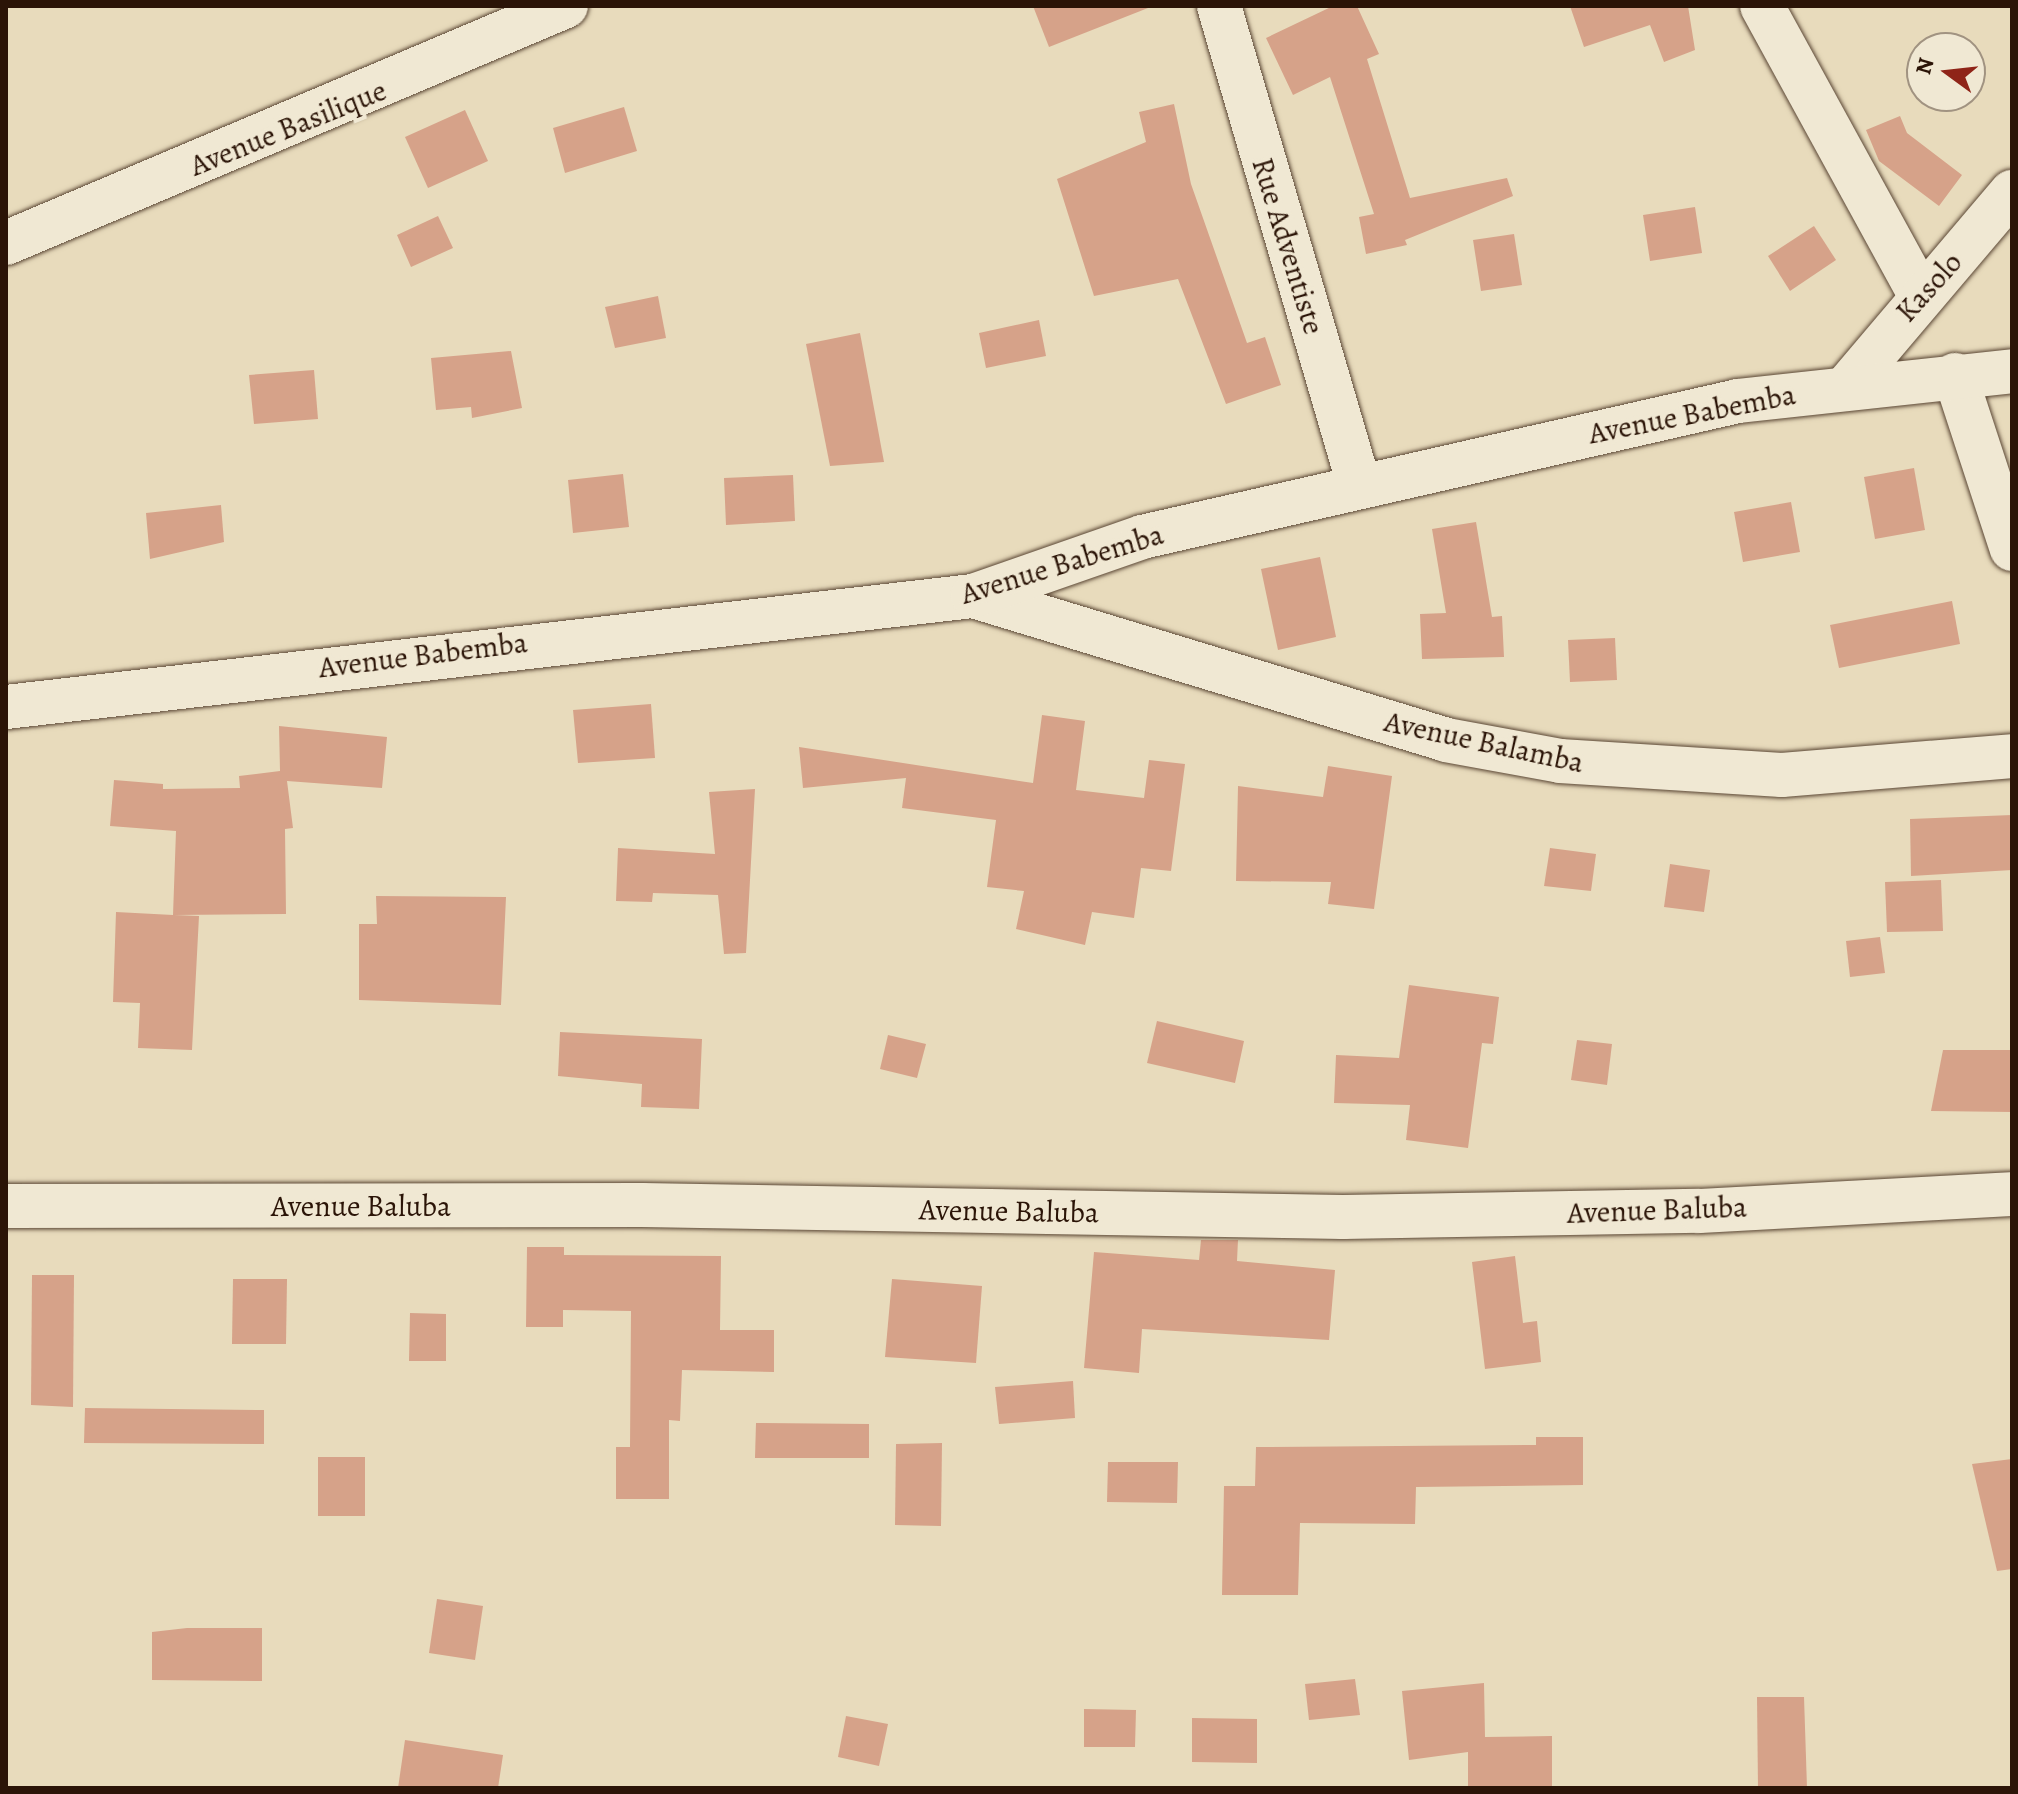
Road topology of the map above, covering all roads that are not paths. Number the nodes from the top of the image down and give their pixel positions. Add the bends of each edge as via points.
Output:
1 (566, 6) edge
2 (1219, 6) edge
3 (1762, 6) edge
4 (2012, 192) edge
5 (6, 243) edge
6 (1919, 293) junction
7 (2012, 371) edge
8 (1955, 375) junction
9 (1849, 384) junction
10 (1359, 485) junction
11 (2012, 549) edge
12 (973, 596) junction
13 (6, 707) edge
14 (2012, 756) edge
15 (2012, 1194) edge
16 (6, 1206) edge

1 - 5 street, Avenue Basilique
2 - 10 street, Rue Adventiste
3 - 6 street
4 - 6 street, Kasolo
6 - 9 street, Kasolo
7 - 8 street, Avenue Babemba
8 - 9 street, Avenue Babemba
8 - 11 street
9 - 10 street, Avenue Babemba via 1738,401
10 - 12 street, Avenue Babemba via 1142,537
12 - 13 street, Avenue Babemba
12 - 14 street, Avenue Balamba via 1446,740 1560,761 1782,775
15 - 16 street, Avenue Baluba via 1699,1211 1343,1217 642,1205

